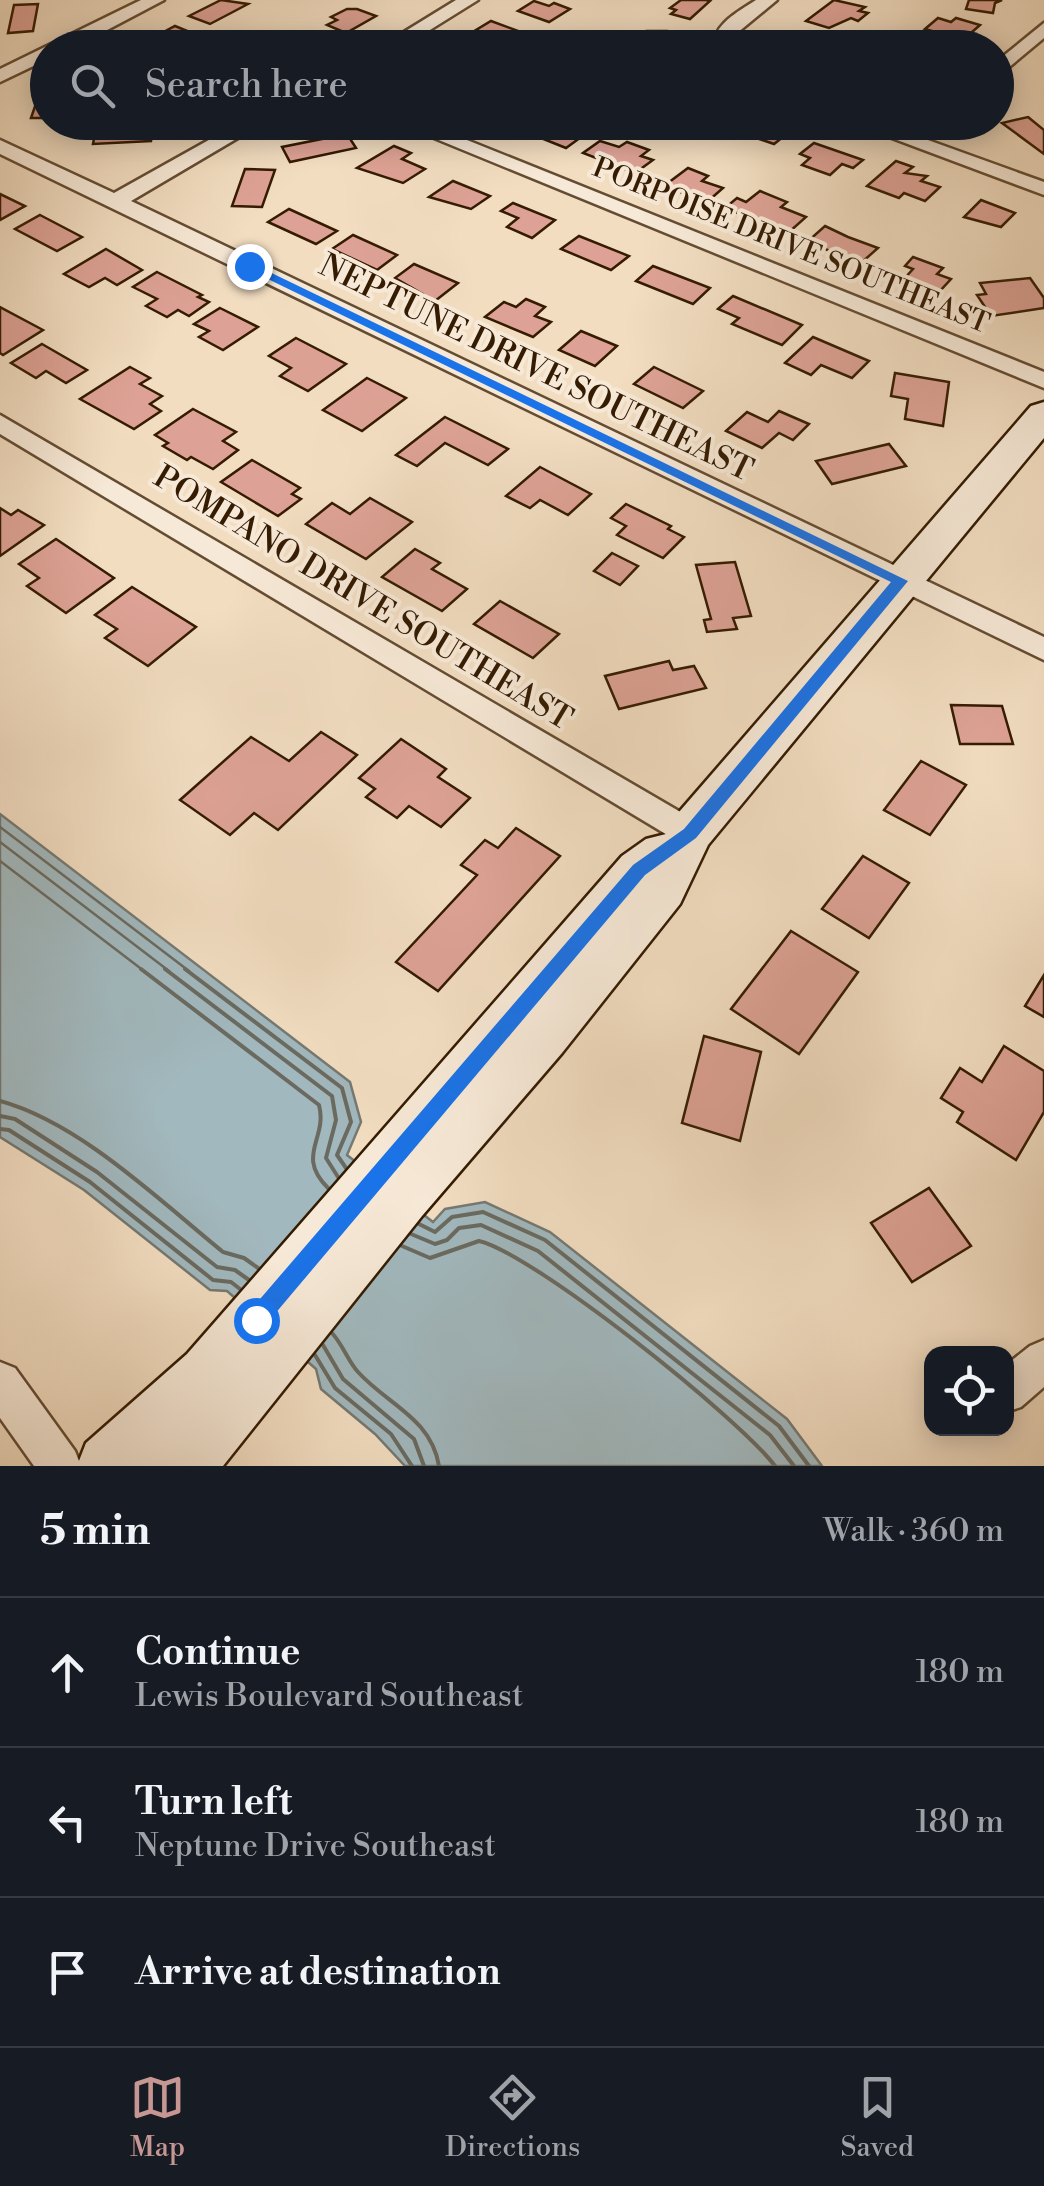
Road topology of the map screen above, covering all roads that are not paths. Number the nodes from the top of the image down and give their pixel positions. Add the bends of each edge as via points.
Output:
1 (104, 0) edge
2 (154, 0) edge
3 (469, 0) edge
4 (768, 0) edge
5 (131, 12) junction
6 (1044, 28) edge
7 (94, 30) edge
8 (418, 30) edge
9 (728, 30) edge
10 (1014, 56) edge
11 (30, 61) edge
12 (0, 76) edge
13 (224, 140) edge
14 (448, 140) edge
15 (908, 140) edge
16 (919, 140) edge
17 (916, 143) junction
18 (0, 146) edge
19 (1044, 189) edge
20 (116, 201) junction
21 (1044, 381) edge
22 (1044, 414) edge
23 (0, 423) edge
24 (901, 581) junction
25 (1044, 649) edge
26 (690, 834) junction
27 (268, 1332) junction
28 (1044, 1360) edge
29 (0, 1383) edge
30 (1014, 1385) edge
31 (60, 1466) edge
32 (109, 1466) edge
33 (185, 1466) edge

1 - 5 street
2 - 5 street
3 - 8 street
4 - 9 street
5 - 7 street
6 - 10 street
11 - 12 street
13 - 20 street
14 - 21 street, PORPOISE DRIVE SOUTHEAST
15 - 17 street
16 - 17 street
17 - 19 street
18 - 20 street, NEPTUNE DRIVE SOUTHEAST
20 - 24 street, NEPTUNE DRIVE SOUTHEAST
22 - 24 street
23 - 26 street, POMPANO DRIVE SOUTHEAST
24 - 25 street, NEPTUNE DRIVE SOUTHEAST
24 - 26 street
26 - 27 street via 639,870
27 - 32 street
27 - 33 street
28 - 30 street
29 - 31 street

